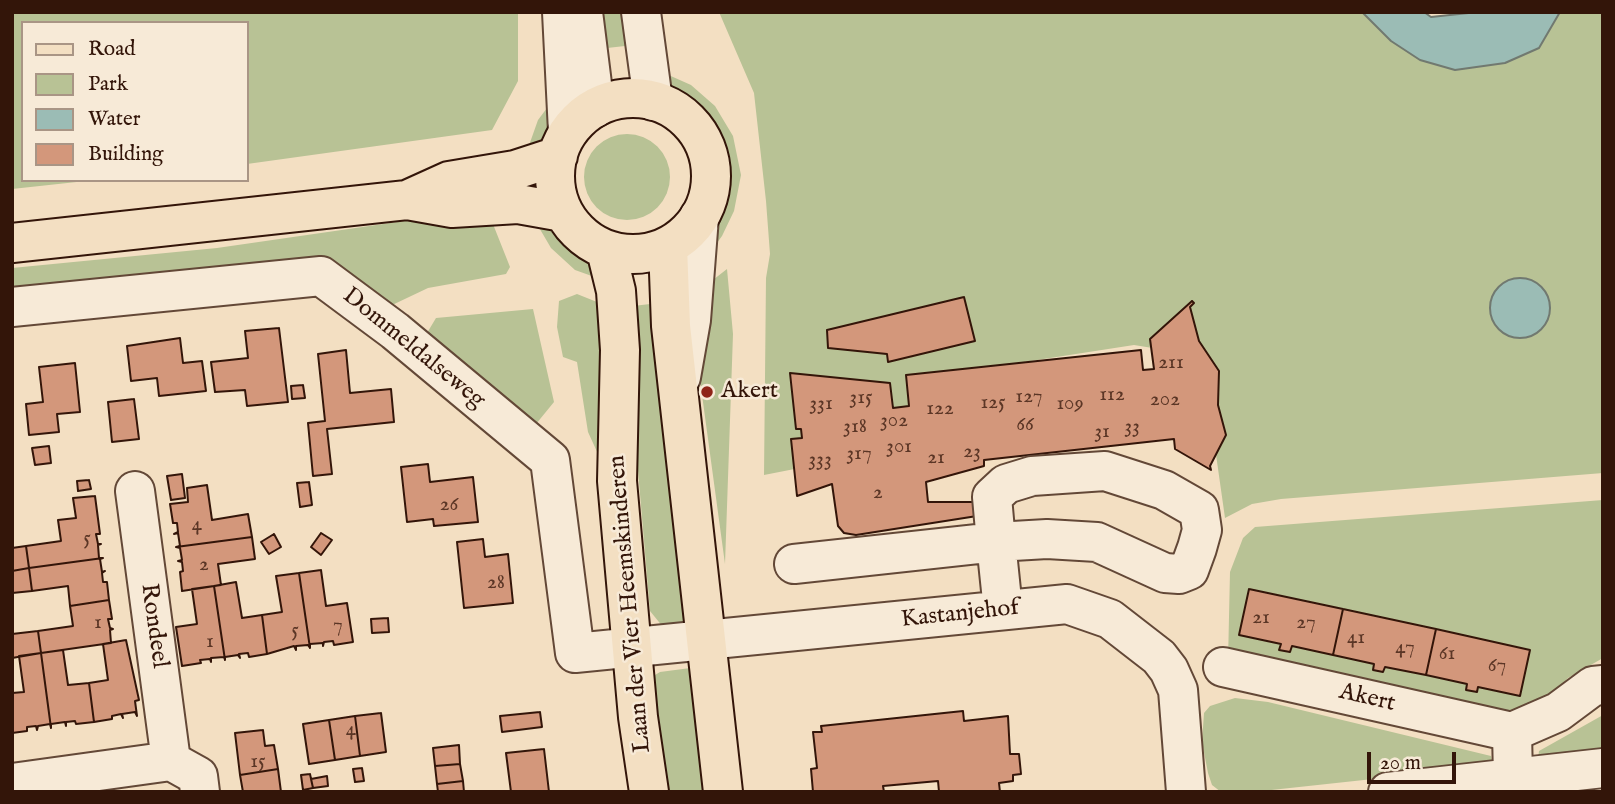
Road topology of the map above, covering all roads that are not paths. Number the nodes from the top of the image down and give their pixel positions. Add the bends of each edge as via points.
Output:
1 (562, 12) edge
2 (583, 12) edge
3 (641, 12) edge
4 (653, 101) junction
5 (574, 132) junction
6 (407, 200) junction
7 (563, 212) junction
8 (699, 217) junction
9 (12, 243) edge
10 (668, 246) junction
11 (606, 250) junction
12 (12, 307) edge
13 (679, 390) junction
14 (135, 491) dead end
15 (996, 542) junction
16 (794, 564) dead end
17 (1003, 610) junction
18 (707, 641) junction
19 (631, 648) junction
20 (1223, 667) dead end
21 (1603, 685) edge
22 (1512, 732) junction
23 (171, 761) junction
24 (1603, 768) edge
25 (1513, 778) junction
26 (12, 783) edge
27 (1407, 790) edge
28 (200, 792) edge
29 (649, 792) edge
30 (723, 792) edge
31 (1186, 792) edge

1 - 5 street
2 - 5 street
3 - 4 street
4 - 5 main road via 619,100
4 - 8 main road via 682,116 703,144 710,173
5 - 6 main road via 515,170 449,181
5 - 7 main road via 555,183
6 - 7 main road via 452,208 518,204
6 - 9 main road
7 - 11 main road via 583,236
8 - 10 main road
8 - 13 street via 691,320
10 - 11 main road via 638,254
10 - 13 main road
11 - 19 main road, Laan der Vier Heemskinderen via 620,350 617,481
12 - 19 street, Dommeldalseweg via 321,276 550,460 575,653
13 - 18 main road
14 - 23 street, Rondeel
15 - 15 street via 1097,542 1179,575 1189,570 1202,520 1199,510 1164,490 1105,471 1032,476 1006,484 992,497
15 - 16 street
15 - 17 street
17 - 18 street, Kastanjehof
17 - 31 street, Kastanjehof via 1068,604 1110,619 1158,657 1178,690
18 - 19 street, Kastanjehof
18 - 30 main road
19 - 29 main road, Laan der Vier Heemskinderen
20 - 22 street, Akert
21 - 22 street via 1593,686 1558,712
22 - 25 street
23 - 26 street
23 - 28 street via 198,776
24 - 25 street
25 - 27 street

